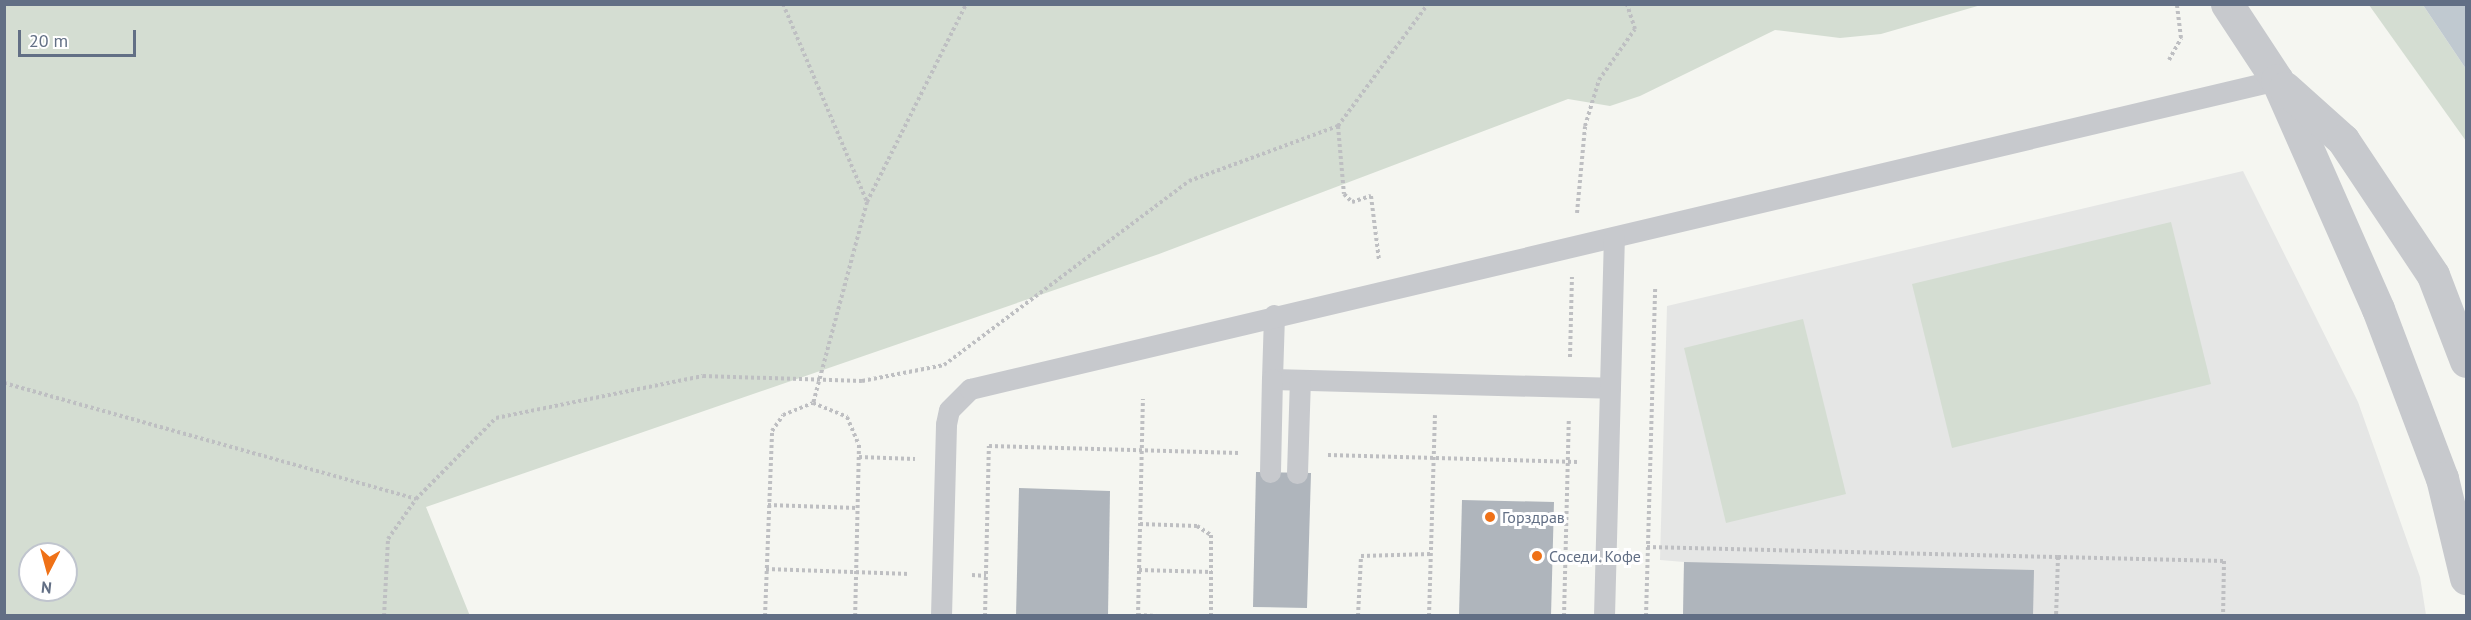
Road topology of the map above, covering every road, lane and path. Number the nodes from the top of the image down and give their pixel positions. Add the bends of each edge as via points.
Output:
1 (783, 4) edge
2 (966, 4) edge
3 (1428, 4) edge
4 (1627, 4) edge
5 (2177, 4) edge
6 (2228, 4) edge
7 (2169, 60) dead end
8 (2277, 80) junction
9 (1338, 126) junction
10 (867, 202) junction
11 (1614, 237) junction
12 (1573, 246) junction
13 (1655, 288) dead end
14 (1382, 290) junction
15 (1274, 315) junction
16 (2466, 361) edge
17 (1272, 379) junction
18 (820, 380) junction
19 (1300, 380) junction
20 (4, 383) edge
21 (1435, 384) junction
22 (1570, 387) junction
23 (1610, 388) junction
24 (1143, 399) dead end
25 (813, 403) junction
26 (990, 446) dead end
27 (1270, 472) dead end
28 (1297, 473) dead end
29 (416, 499) junction
30 (768, 505) junction
31 (857, 508) junction
32 (1140, 524) junction
33 (1647, 547) junction
34 (1431, 554) junction
35 (2058, 557) junction
36 (766, 569) junction
37 (1139, 570) junction
38 (856, 572) junction
39 (1212, 572) junction
40 (942, 574) junction
41 (986, 576) junction
42 (2466, 578) edge
43 (384, 615) edge
44 (765, 615) edge
45 (855, 615) edge
46 (941, 615) edge
47 (985, 615) edge
48 (1138, 615) edge
49 (1157, 615) edge
50 (1211, 615) edge
51 (1358, 615) edge
52 (1430, 615) edge
53 (1564, 615) edge
54 (1604, 615) edge
55 (1646, 615) edge
56 (2056, 615) edge
57 (2223, 615) edge

1 - 10 path
2 - 10 path
3 - 9 path
4 - 12 path via 1635,29 1599,80 1585,126
5 - 7 path via 2181,38
6 - 8 street
8 - 11 lane
8 - 16 street via 2343,140 2433,275
8 - 42 street via 2378,309 2442,478
9 - 14 path via 1344,194 1352,202 1371,196
9 - 18 path via 1189,181 944,365 862,381
10 - 18 path
11 - 12 lane
11 - 23 lane
12 - 14 lane
12 - 22 path
13 - 33 path
14 - 15 lane
15 - 17 lane
15 - 40 lane via 970,389 949,410 946,424
17 - 19 lane
17 - 27 lane
18 - 25 path
18 - 29 path via 703,376 496,418
19 - 21 lane
19 - 28 lane
20 - 29 path
21 - 22 lane
21 - 34 path
22 - 23 lane
22 - 53 path
23 - 54 lane
24 - 32 path
25 - 30 path via 783,415 772,431
25 - 31 path via 838,411 855,430
26 - 41 path
29 - 43 path via 388,539
30 - 31 path
30 - 36 path
31 - 38 path
32 - 37 path
32 - 39 path via 1206,529 1212,541
33 - 35 path
33 - 55 path
34 - 51 path via 1361,556
34 - 52 path
35 - 56 path
35 - 57 path via 2224,561
36 - 38 path
36 - 44 path
37 - 39 path
37 - 48 path
38 - 40 path
38 - 45 path
39 - 50 path
40 - 41 path
40 - 46 lane
41 - 47 path
48 - 49 path

